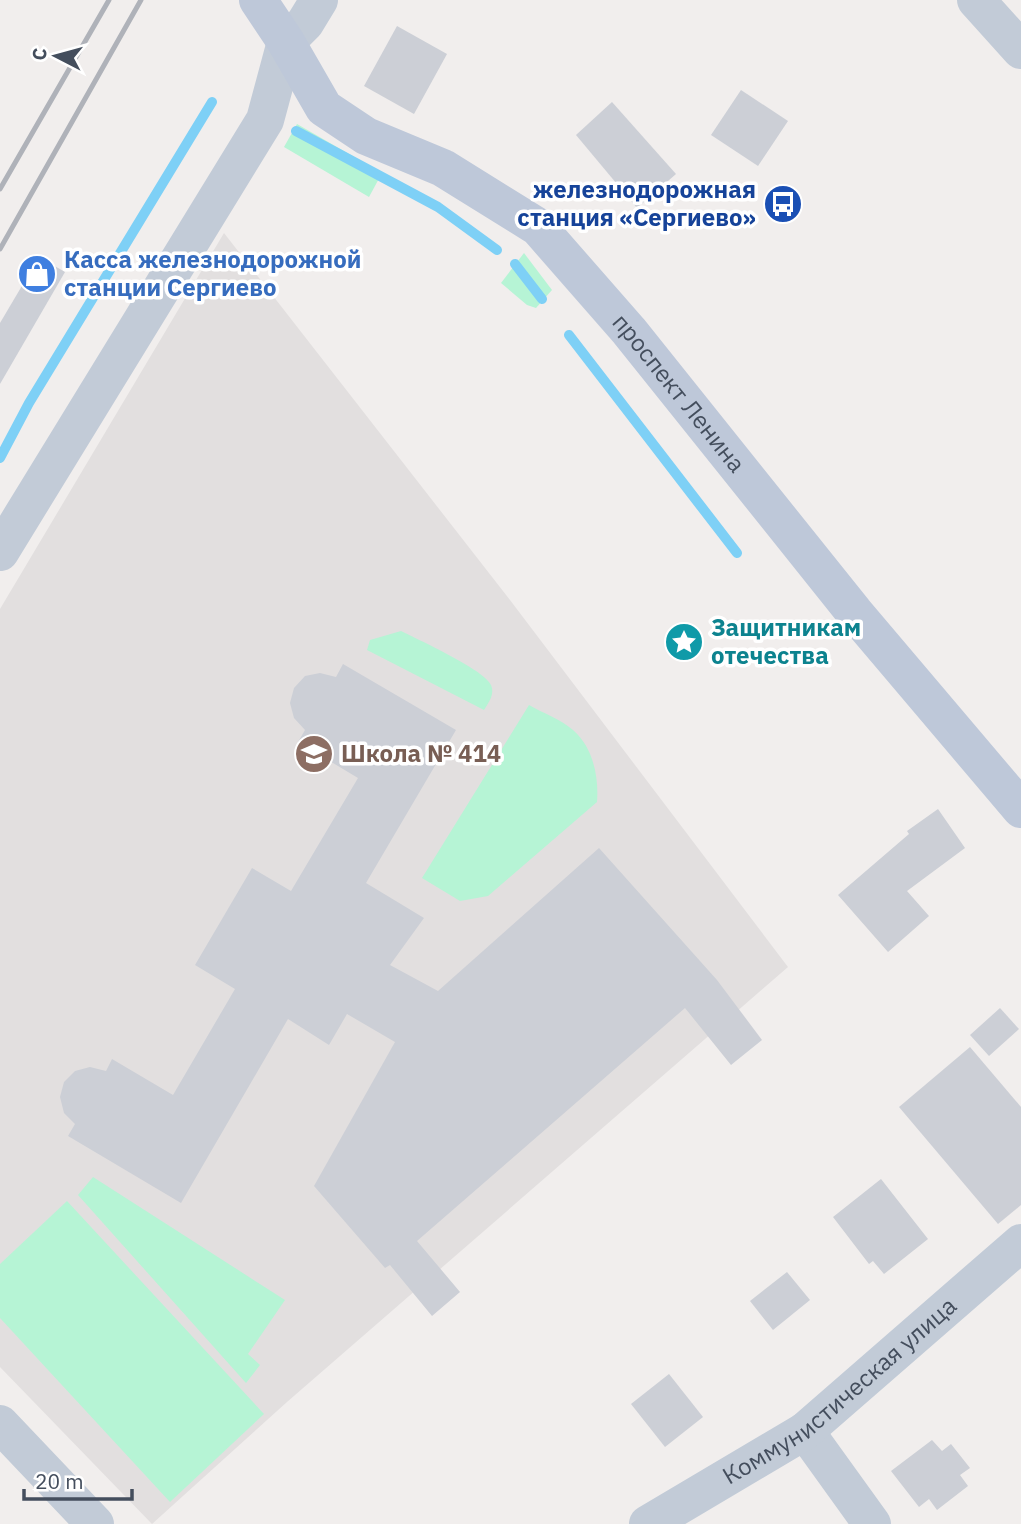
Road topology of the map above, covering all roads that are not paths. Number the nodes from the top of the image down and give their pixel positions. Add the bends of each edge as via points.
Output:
1 (258, 0) edge
2 (319, 0) edge
3 (976, 0) edge
4 (286, 42) junction
5 (1021, 50) edge
6 (0, 551) edge
7 (1021, 809) edge
8 (1021, 1243) edge
9 (0, 1424) edge
10 (805, 1431) junction
11 (95, 1524) edge
12 (648, 1524) edge
13 (872, 1524) edge

1 - 4 street, проспект Ленина
2 - 4 street
3 - 5 street
4 - 6 street via 265,120
4 - 7 street, проспект Ленина via 324,108 366,136 443,168 538,227 629,331 854,612
8 - 10 street, Коммунистическая улица
9 - 11 street
10 - 12 street, Коммунистическая улица
10 - 13 street

